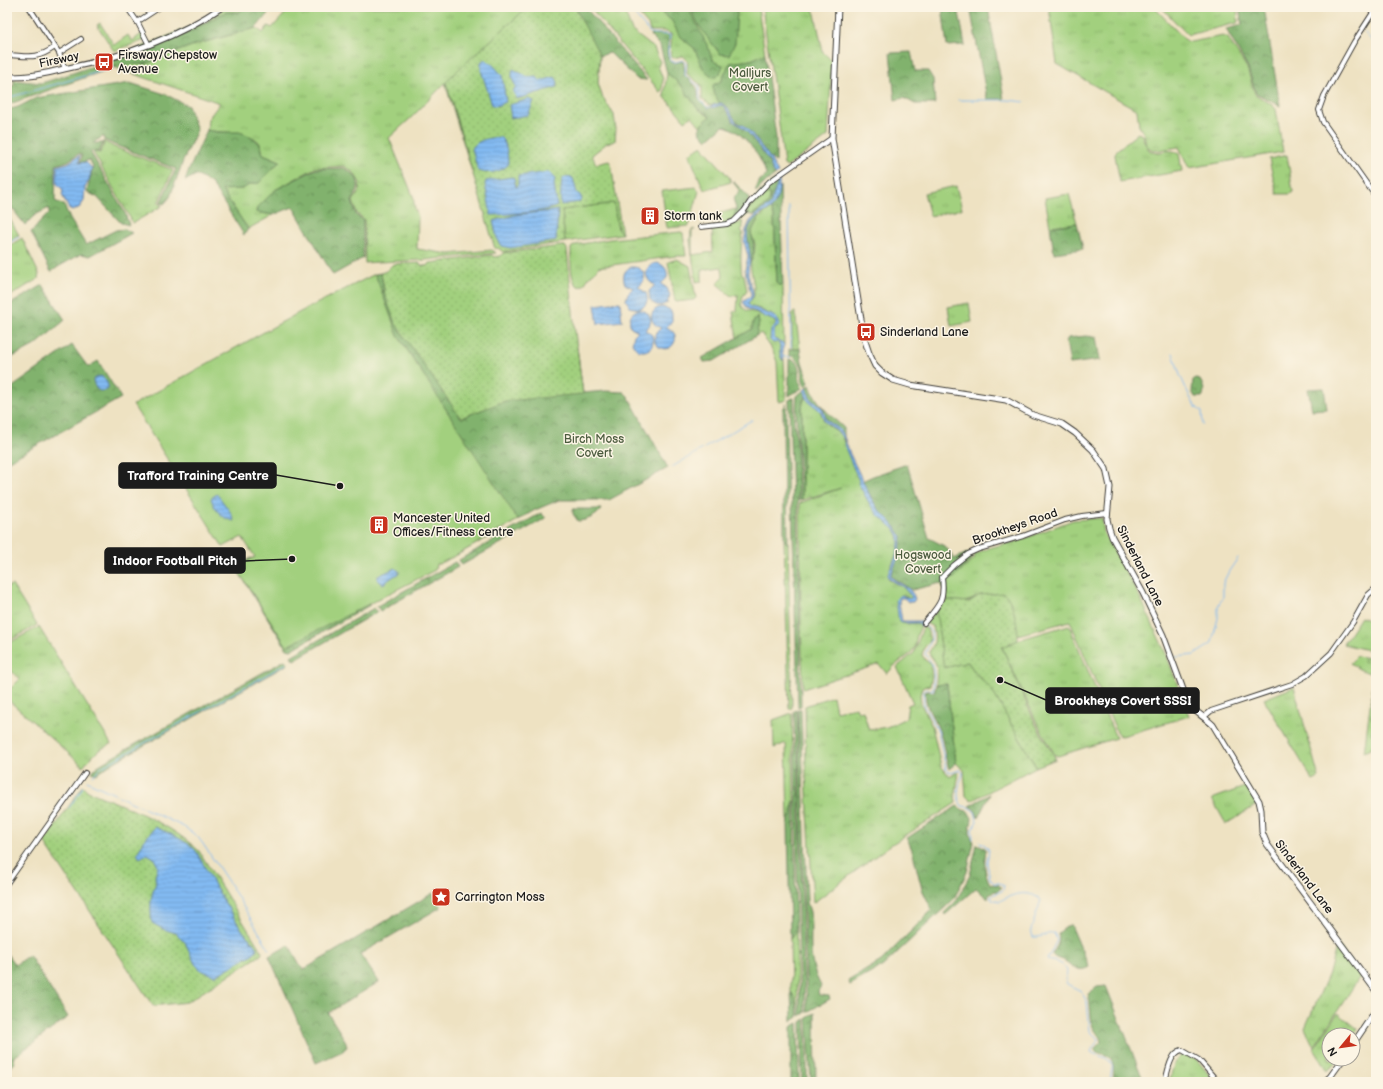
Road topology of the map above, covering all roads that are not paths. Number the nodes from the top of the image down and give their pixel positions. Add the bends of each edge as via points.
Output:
1 (29, 7) edge
2 (127, 7) edge
3 (160, 7) edge
4 (222, 7) edge
5 (838, 7) edge
6 (1376, 8) edge
7 (137, 22) junction
8 (81, 39) dead end
9 (149, 44) junction
10 (55, 47) junction
11 (59, 53) junction
12 (7, 55) edge
13 (66, 69) junction
14 (7, 77) edge
15 (832, 138) junction
16 (1376, 197) edge
17 (701, 227) dead end
18 (1107, 513) junction
19 (1376, 588) edge
20 (924, 622) dead end
21 (1204, 717) junction
22 (85, 773) dead end
23 (7, 883) edge
24 (1376, 991) edge
25 (1376, 1010) edge
26 (1361, 1032) edge
27 (1338, 1067) edge
28 (1165, 1082) edge
29 (1218, 1082) edge
30 (1324, 1082) edge

1 - 10 street
2 - 7 street
3 - 7 street
4 - 9 street, Firsway via 191,26
5 - 15 street, Sinderland Lane
6 - 16 street via 1354,42 1319,110 1323,122
7 - 9 street
8 - 11 street
9 - 13 street, Firsway via 109,59
10 - 11 street
10 - 12 street via 37,56
11 - 13 street
13 - 14 street, Firsway via 31,76
15 - 17 street via 772,180 734,221
15 - 18 street, Sinderland Lane via 864,338 875,366 887,377 901,382 1006,400 1033,415 1066,427 1087,444 1106,469 1110,487
18 - 20 street, Brookheys Road via 1065,520 968,554 942,577 942,599
18 - 21 street, Sinderland Lane via 1112,538 1163,635 1187,699 1192,708
19 - 21 street via 1368,595 1331,653 1306,676 1292,684 1211,711
21 - 24 street, Sinderland Lane via 1213,725 1259,801 1262,832 1267,844
22 - 23 street
25 - 26 street
27 - 30 street
28 - 29 street via 1173,1058 1177,1051 1182,1050 1199,1060

